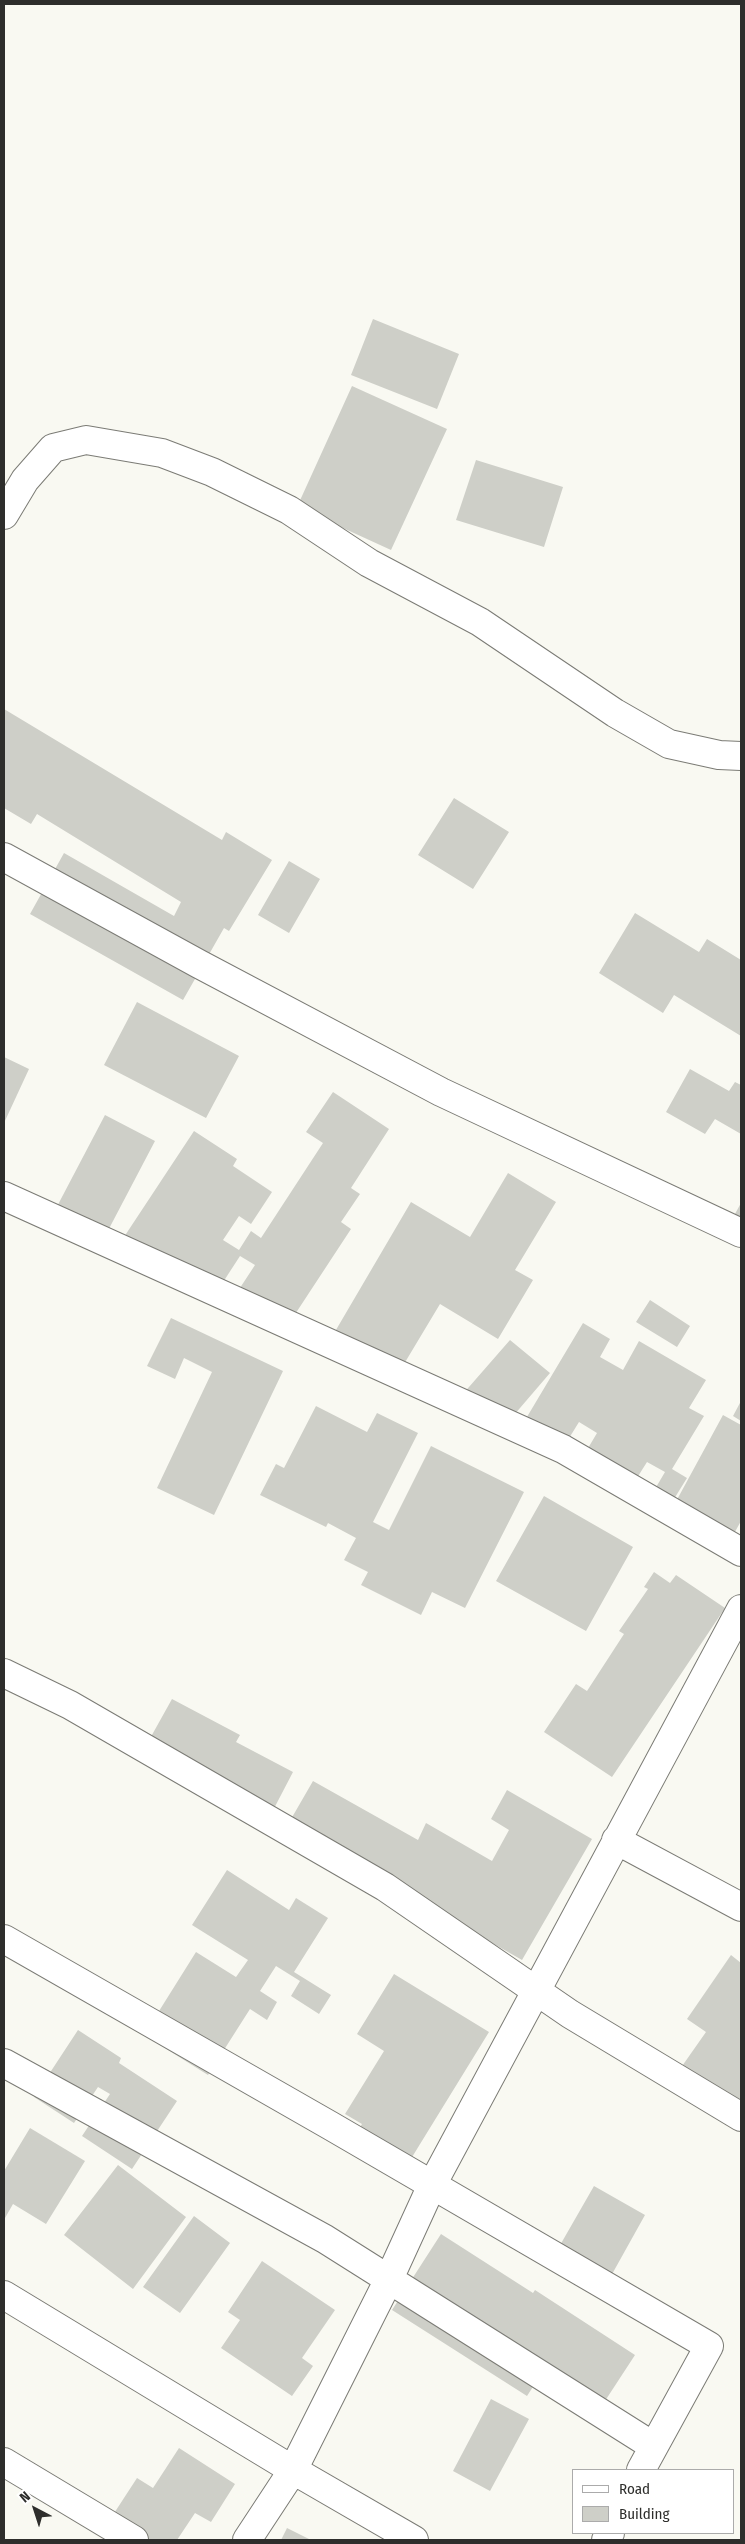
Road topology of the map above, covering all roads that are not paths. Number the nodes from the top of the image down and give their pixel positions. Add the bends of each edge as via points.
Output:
1 (4, 515) edge
2 (741, 756) edge
3 (4, 857) edge
4 (4, 1196) edge
5 (741, 1233) edge
6 (741, 1552) edge
7 (741, 1609) edge
8 (4, 1673) edge
9 (616, 1840) junction
10 (741, 1907) edge
11 (4, 1938) edge
12 (534, 1990) junction
13 (4, 2063) edge
14 (741, 2116) edge
15 (432, 2185) junction
16 (389, 2279) junction
17 (4, 2295) edge
18 (653, 2446) junction
19 (4, 2462) edge
20 (641, 2469) edge
21 (293, 2470) junction
22 (134, 2540) edge
23 (247, 2540) edge
24 (414, 2540) edge

1 - 2 street via 25,480 53,448 86,440 162,453 212,472 289,510 368,563 480,622 615,713 669,744 719,755
3 - 5 street via 441,1092
4 - 6 street via 563,1449
7 - 9 street
8 - 12 street via 70,1705 385,1886
9 - 10 street
9 - 12 street
11 - 15 street
12 - 14 street
12 - 15 street
13 - 16 street via 325,2239
15 - 16 street
15 - 18 street via 709,2346
16 - 18 street
16 - 21 street
17 - 21 street
18 - 20 street
19 - 22 street
21 - 23 street
21 - 24 street

